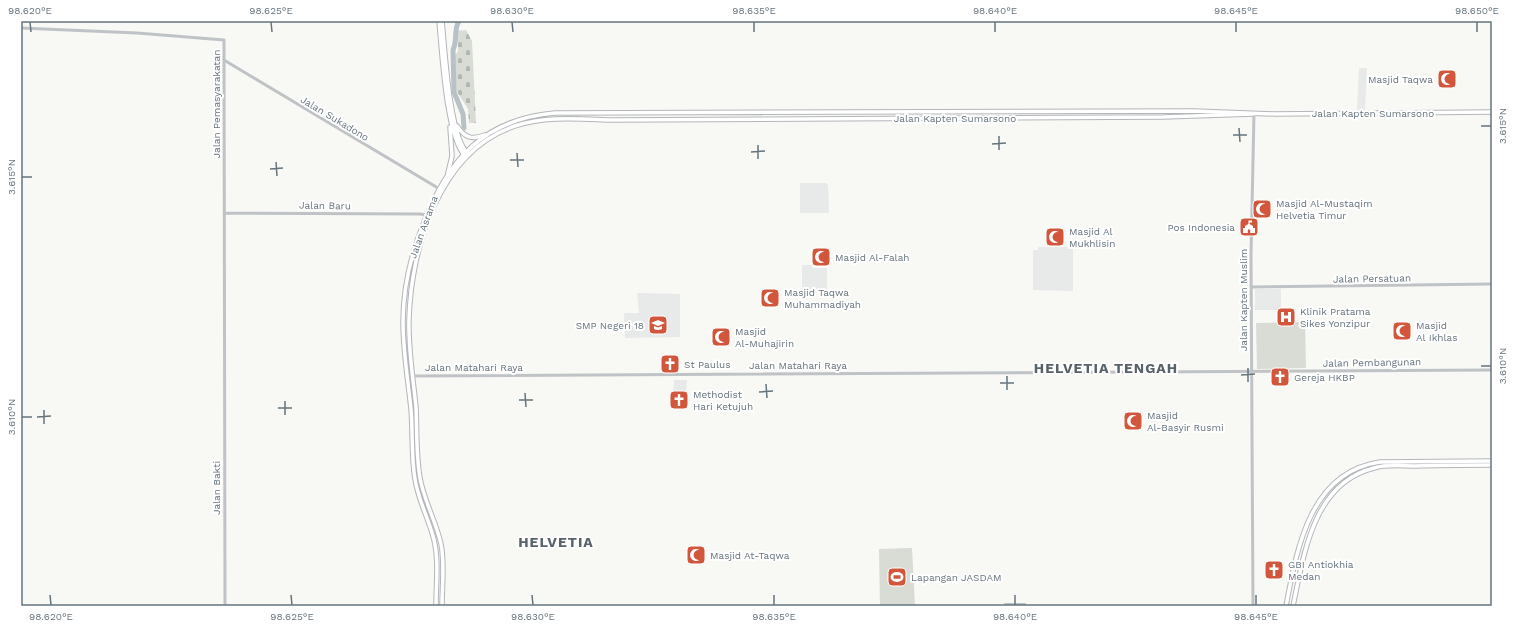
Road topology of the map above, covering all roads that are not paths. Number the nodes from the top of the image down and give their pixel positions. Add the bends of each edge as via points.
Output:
1 (439, 21) edge
2 (442, 21) edge
3 (21, 28) edge
4 (224, 60) junction
5 (934, 111) junction
6 (1492, 112) edge
7 (657, 113) joint
8 (1254, 113) junction
9 (450, 118) junction
10 (934, 118) junction
11 (655, 119) joint
12 (455, 121) junction
13 (487, 135) junction
14 (464, 153) junction
15 (468, 156) junction
16 (448, 173) junction
17 (438, 188) junction
18 (224, 213) junction
19 (423, 214) junction
20 (431, 217) junction
21 (1492, 284) edge
22 (1252, 287) junction
23 (1492, 370) edge
24 (225, 371) joint
25 (1134, 371) joint
26 (1251, 371) junction
27 (413, 376) junction
28 (1492, 461) edge
29 (1492, 465) edge
30 (225, 606) edge
31 (436, 606) edge
32 (442, 606) edge
33 (1253, 606) edge
34 (1286, 606) edge
35 (1293, 606) edge

1 - 9 main road
2 - 12 main road
3 - 4 street, Jalan Pemasyarakatan via 224,40
4 - 17 street, Jalan Sukadono
4 - 18 street, Jalan Pemasyarakatan
5 - 7 main road, Jalan Kapten Sumarsono
5 - 8 main road, Jalan Kapten Sumarsono
5 - 10 main road
6 - 8 main road, Jalan Kapten Sumarsono
7 - 13 main road, Jalan Asrama via 545,114 506,124
8 - 10 main road, Jalan Kapten Sumarsono
8 - 22 street, Jalan Kapten Muslim
9 - 14 main road via 455,138
9 - 16 main road via 452,156
10 - 11 main road, Jalan Kapten Sumarsono
11 - 15 main road, Jalan Asrama via 546,119 514,126 490,137
12 - 13 main road via 461,131 470,138
12 - 14 main road
13 - 14 main road, Jalan Asrama
14 - 15 main road
14 - 16 main road, Jalan Asrama
15 - 20 main road, Jalan Asrama via 447,180
16 - 17 main road, Jalan Asrama
17 - 19 main road, Jalan Asrama
18 - 19 street, Jalan Baru
18 - 24 street, Jalan Pemasyarakatan
19 - 20 main road
19 - 31 main road, Jalan Asrama via 408,272 403,322 413,466 435,546
20 - 27 main road, Jalan Asrama via 419,245 411,282 408,322
21 - 22 street, Jalan Persatuan
22 - 26 street, Jalan Kapten Muslim
23 - 26 street, Jalan Pembangunan
24 - 30 street, Jalan Bakti
25 - 26 street, Jalan Pembangunan
25 - 27 street, Jalan Matahari Raya
26 - 33 street, Jalan Kapten Muslim
27 - 32 main road, Jalan Asrama via 420,478 441,545
28 - 34 main road via 1380,462 1362,466 1340,479 1326,490 1311,513 1291,578
29 - 35 main road via 1385,466 1366,470 1343,483 1327,499 1316,519

